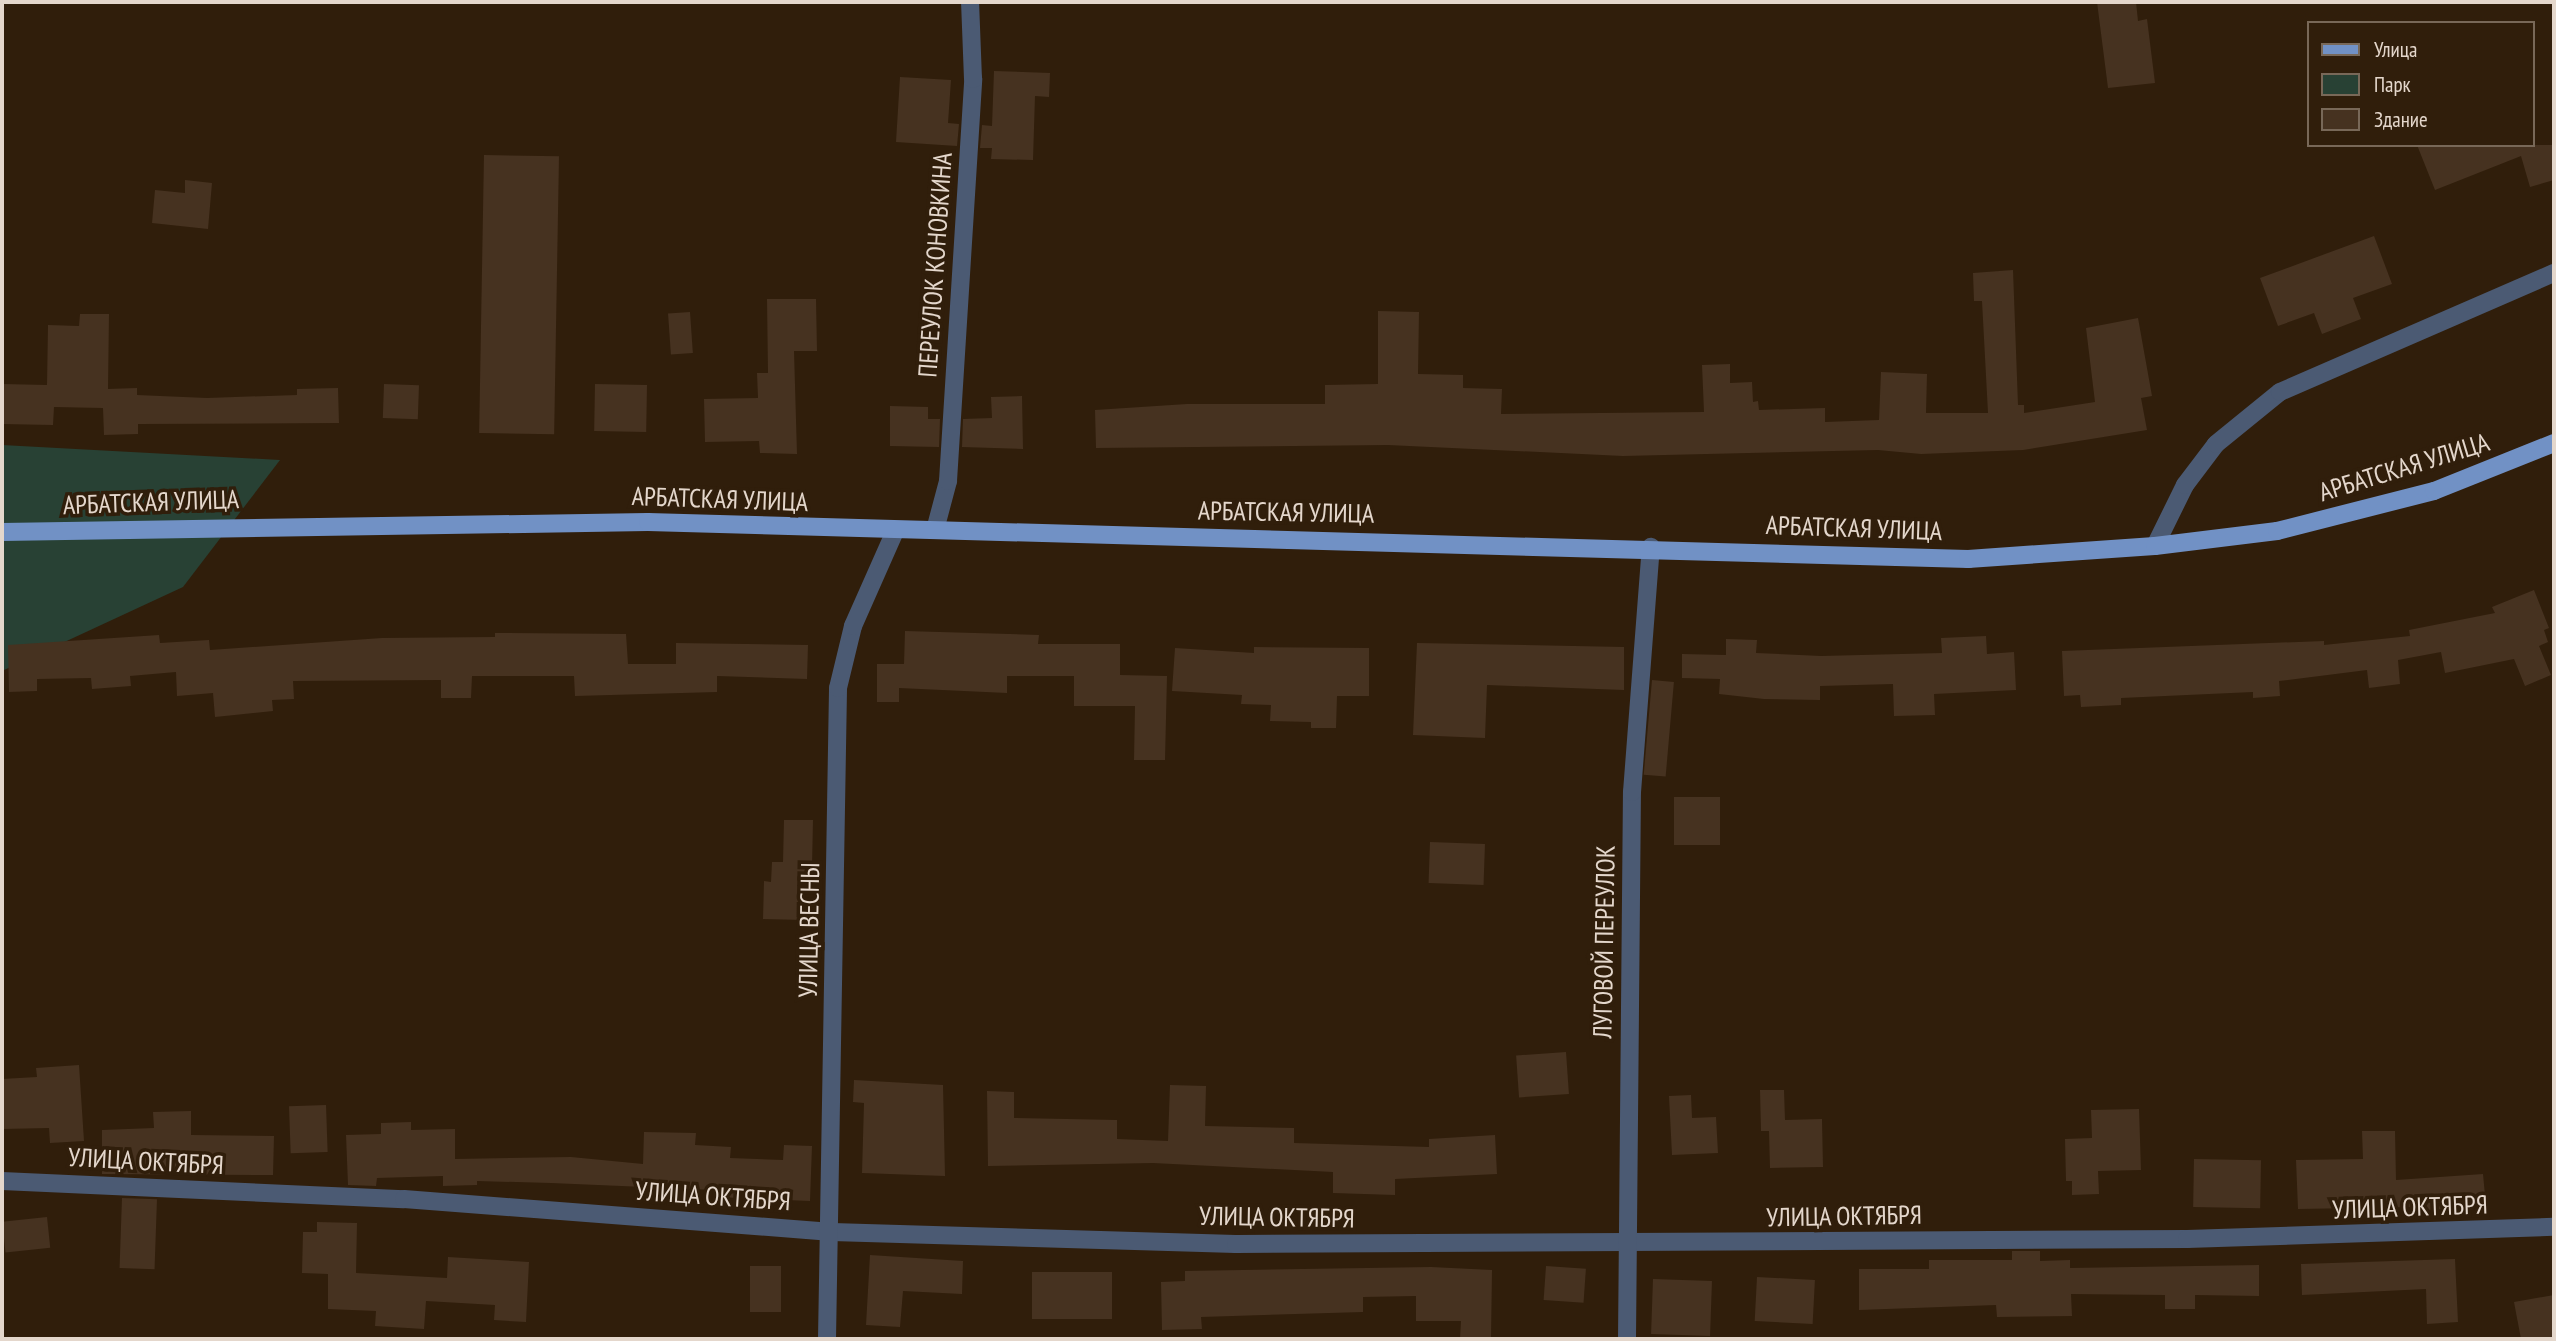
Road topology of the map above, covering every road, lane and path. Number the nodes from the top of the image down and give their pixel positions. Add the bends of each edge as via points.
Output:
1 (970, 2) edge
2 (2554, 273) edge
3 (2554, 443) edge
4 (935, 530) junction
5 (895, 531) junction
6 (2, 532) edge
7 (1651, 547) junction
8 (2155, 547) junction
9 (2, 1181) edge
10 (2554, 1227) edge
11 (832, 1232) junction
12 (1625, 1244) junction
13 (827, 1339) edge
14 (1627, 1339) edge

1 - 4 street, ПЕРЕУЛОК КОНОВКИНА via 973,79 948,481
2 - 8 street via 2280,392 2217,444 2185,485
3 - 8 main road, АРБАТСКАЯ УЛИЦА via 2434,491 2357,514 2277,531
4 - 5 main road, АРБАТСКАЯ УЛИЦА
4 - 7 main road, АРБАТСКАЯ УЛИЦА
5 - 6 main road, АРБАТСКАЯ УЛИЦА via 648,522
5 - 11 street, УЛИЦА ВЕСНЫ via 853,626 838,688
7 - 8 main road, АРБАТСКАЯ УЛИЦА via 1968,559
7 - 12 street, ЛУГОВОЙ ПЕРЕУЛОК via 1632,792
9 - 11 street, УЛИЦА ОКТЯБРЯ via 404,1199
10 - 12 street, УЛИЦА ОКТЯБРЯ via 2382,1236
11 - 12 street, УЛИЦА ОКТЯБРЯ via 1236,1244
11 - 13 street, УЛИЦА ВЕСНЫ
12 - 14 street, ЛУГОВОЙ ПЕРЕУЛОК

